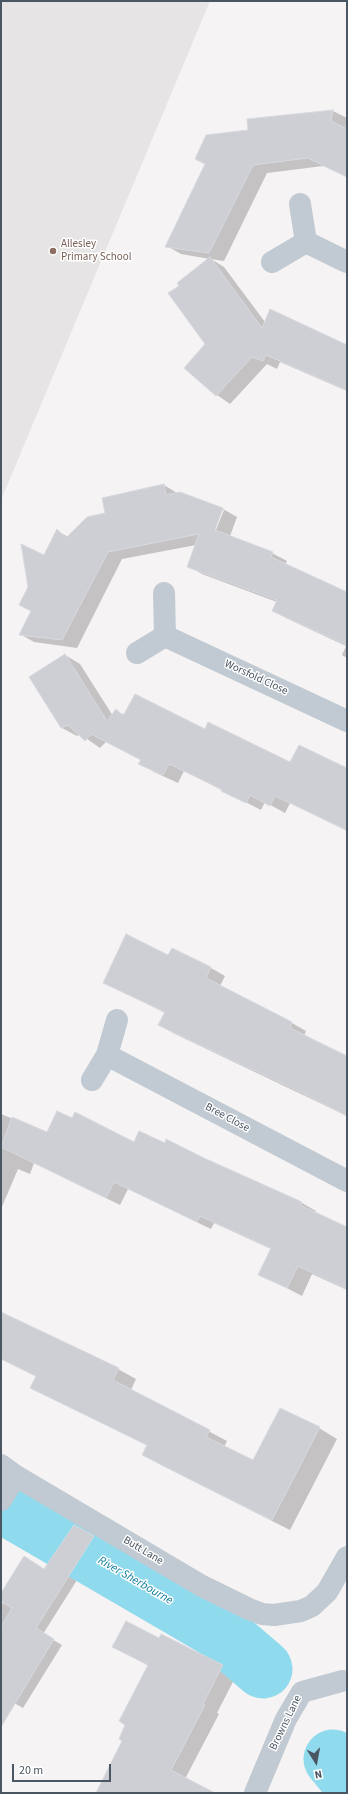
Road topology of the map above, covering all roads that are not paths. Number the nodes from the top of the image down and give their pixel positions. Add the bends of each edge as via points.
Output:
1 (300, 204) dead end
2 (306, 242) junction
3 (272, 262) dead end
4 (347, 262) edge
5 (164, 593) dead end
6 (165, 636) junction
7 (137, 653) dead end
8 (347, 721) edge
9 (117, 1020) dead end
10 (107, 1055) junction
11 (92, 1080) dead end
12 (347, 1181) edge
13 (7, 1482) edge
14 (347, 1557) edge
15 (344, 1681) edge
16 (254, 1793) edge

1 - 2 street
2 - 3 street
2 - 4 street
5 - 6 street
6 - 7 street
6 - 8 street, Worsfold Close
9 - 10 street
10 - 11 street
10 - 12 street, Bree Close
13 - 14 street, Butt Lane via 202,1586 262,1614 301,1611 312,1606 326,1592
15 - 16 street, Browns Lane via 302,1692 286,1719

